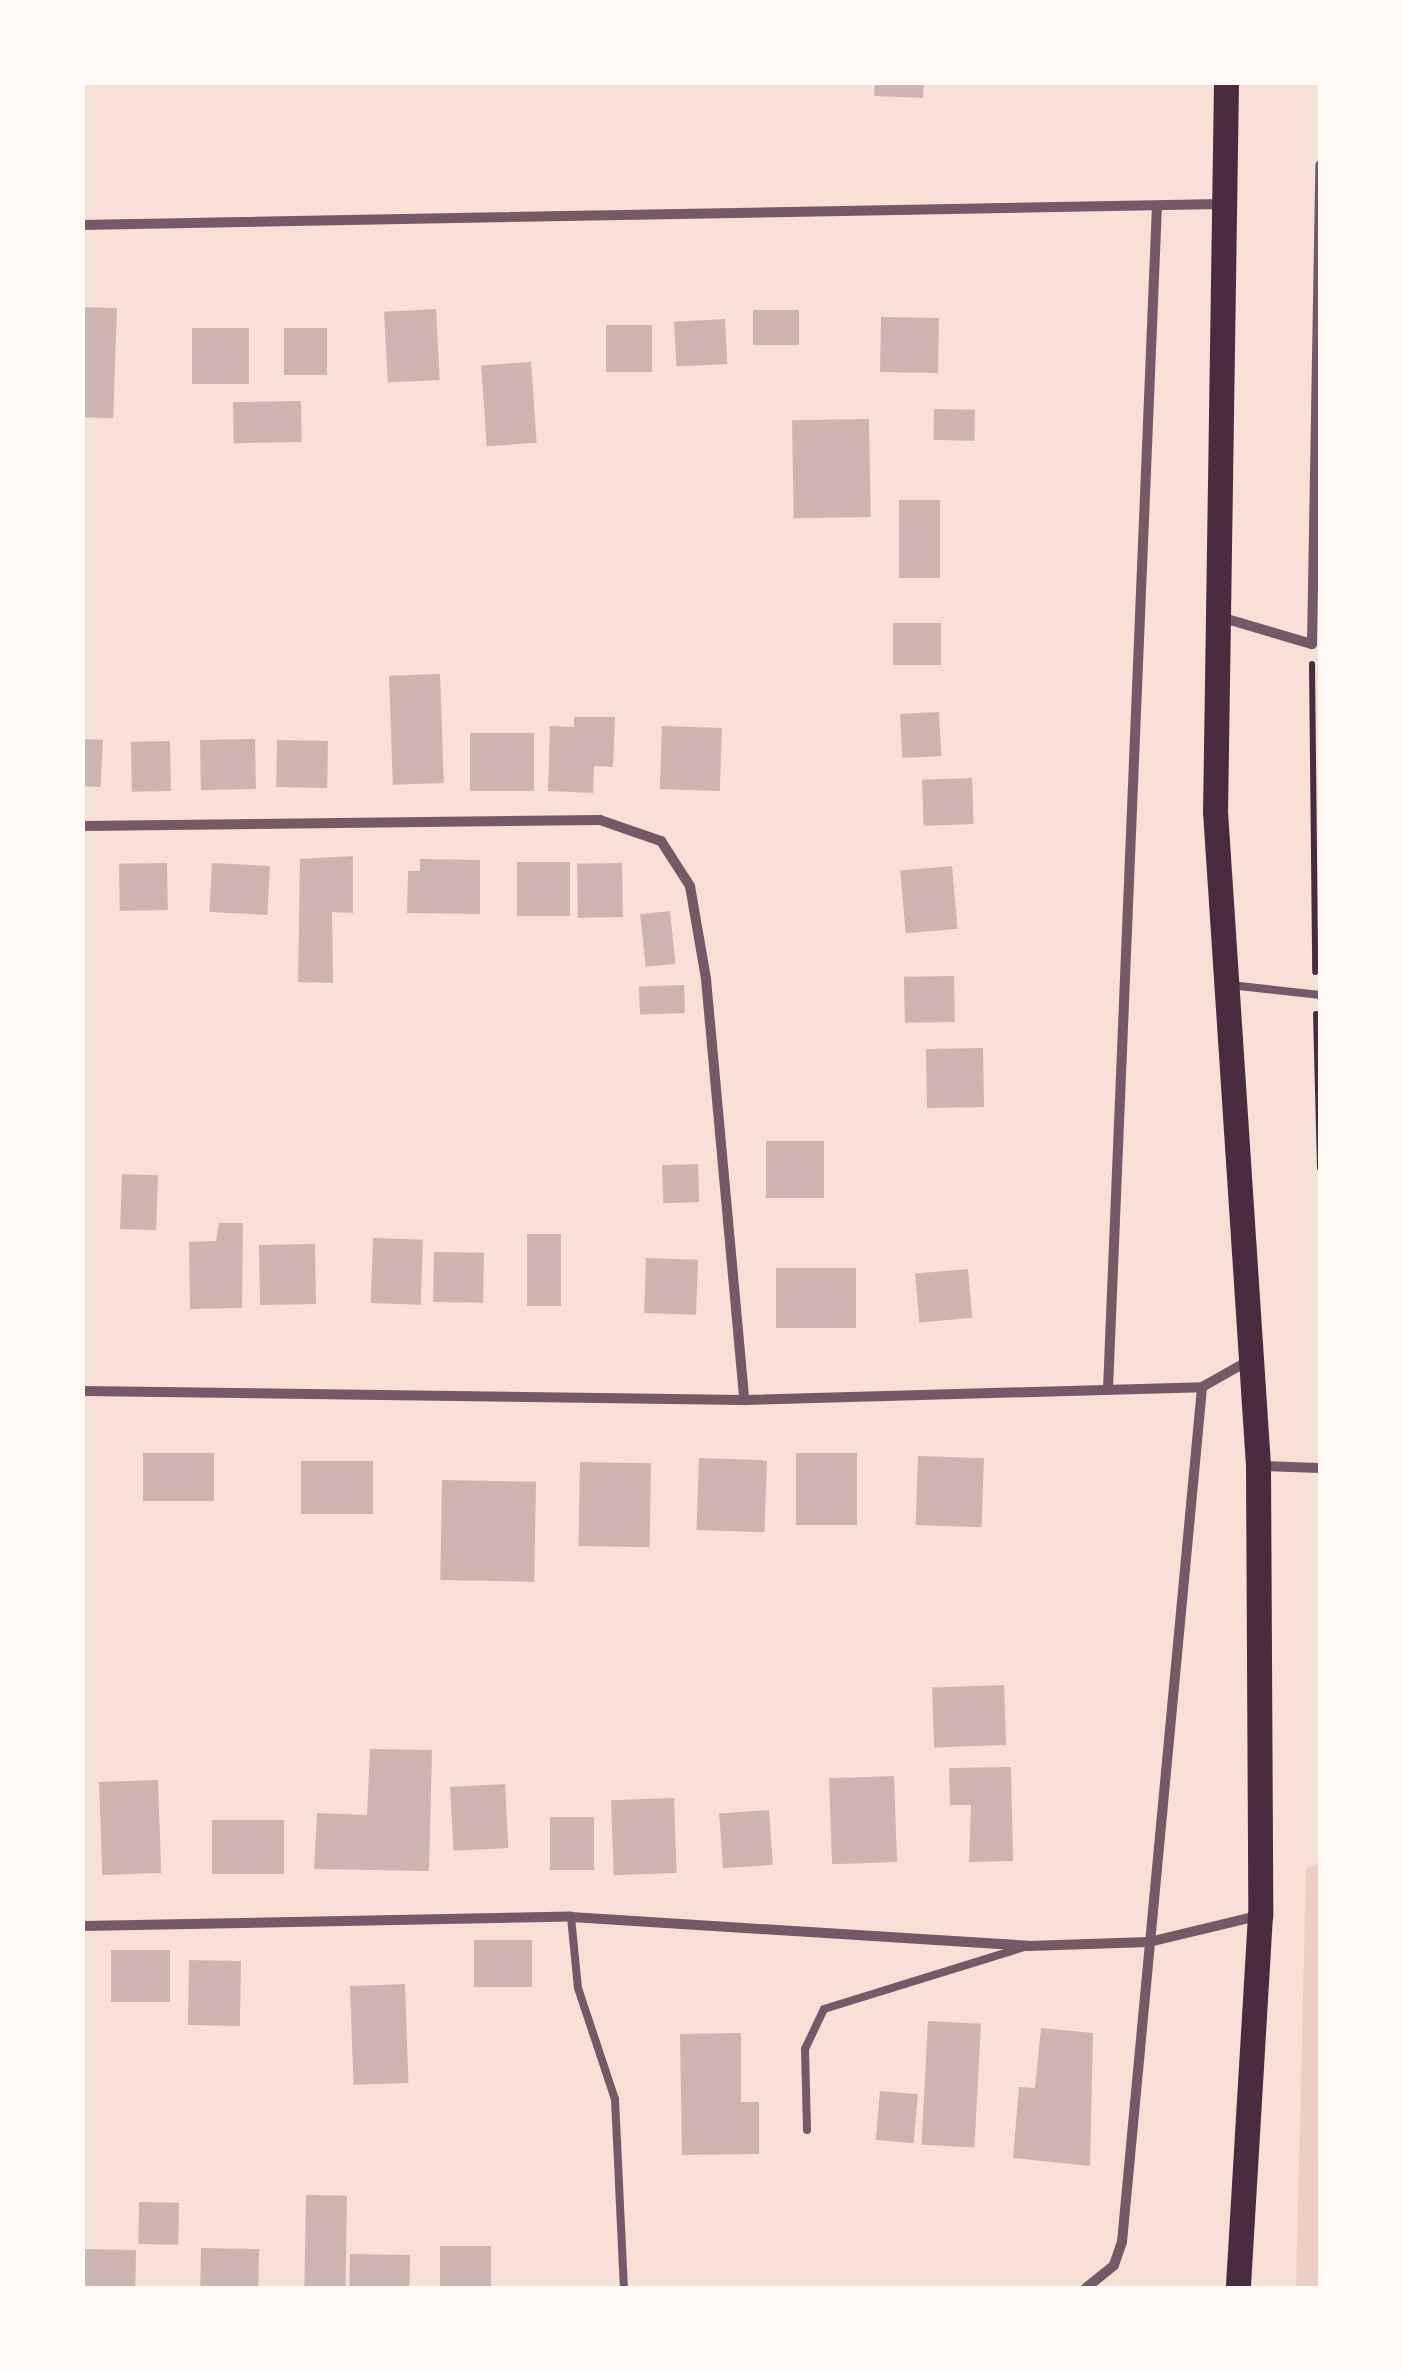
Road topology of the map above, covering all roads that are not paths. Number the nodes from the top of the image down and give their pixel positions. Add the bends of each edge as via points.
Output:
1 (1226, 82) edge
2 (1320, 166) edge
3 (1224, 204) junction
4 (1157, 206) junction
5 (82, 225) edge
6 (1214, 616) junction
7 (1316, 644) edge
8 (82, 826) edge
9 (1226, 984) junction
10 (1318, 995) edge
11 (1250, 1360) junction
12 (1202, 1387) junction
13 (1108, 1389) junction
14 (82, 1391) edge
15 (744, 1400) junction
16 (1258, 1466) junction
17 (1320, 1468) edge
18 (1260, 1915) junction
19 (571, 1917) junction
20 (82, 1926) edge
21 (1149, 1942) junction
22 (1028, 1946) junction
23 (807, 2130) dead end
24 (624, 2288) edge
25 (1086, 2288) edge
26 (1238, 2288) edge

1 - 3 main road
2 - 7 street
3 - 4 street
3 - 6 main road
4 - 5 street
4 - 13 street
6 - 7 street
6 - 9 main road
8 - 15 street via 600,820 661,841 690,886 706,978
9 - 10 lane
9 - 11 main road
11 - 12 street
11 - 16 main road
12 - 13 street
12 - 21 street
13 - 15 street
14 - 15 street
16 - 17 street
16 - 18 main road
18 - 21 street
18 - 26 main road
19 - 20 street
19 - 22 street
19 - 24 lane via 578,1988 616,2099
21 - 22 street
21 - 25 street via 1122,2242 1114,2265
22 - 23 lane via 824,2009 805,2049

